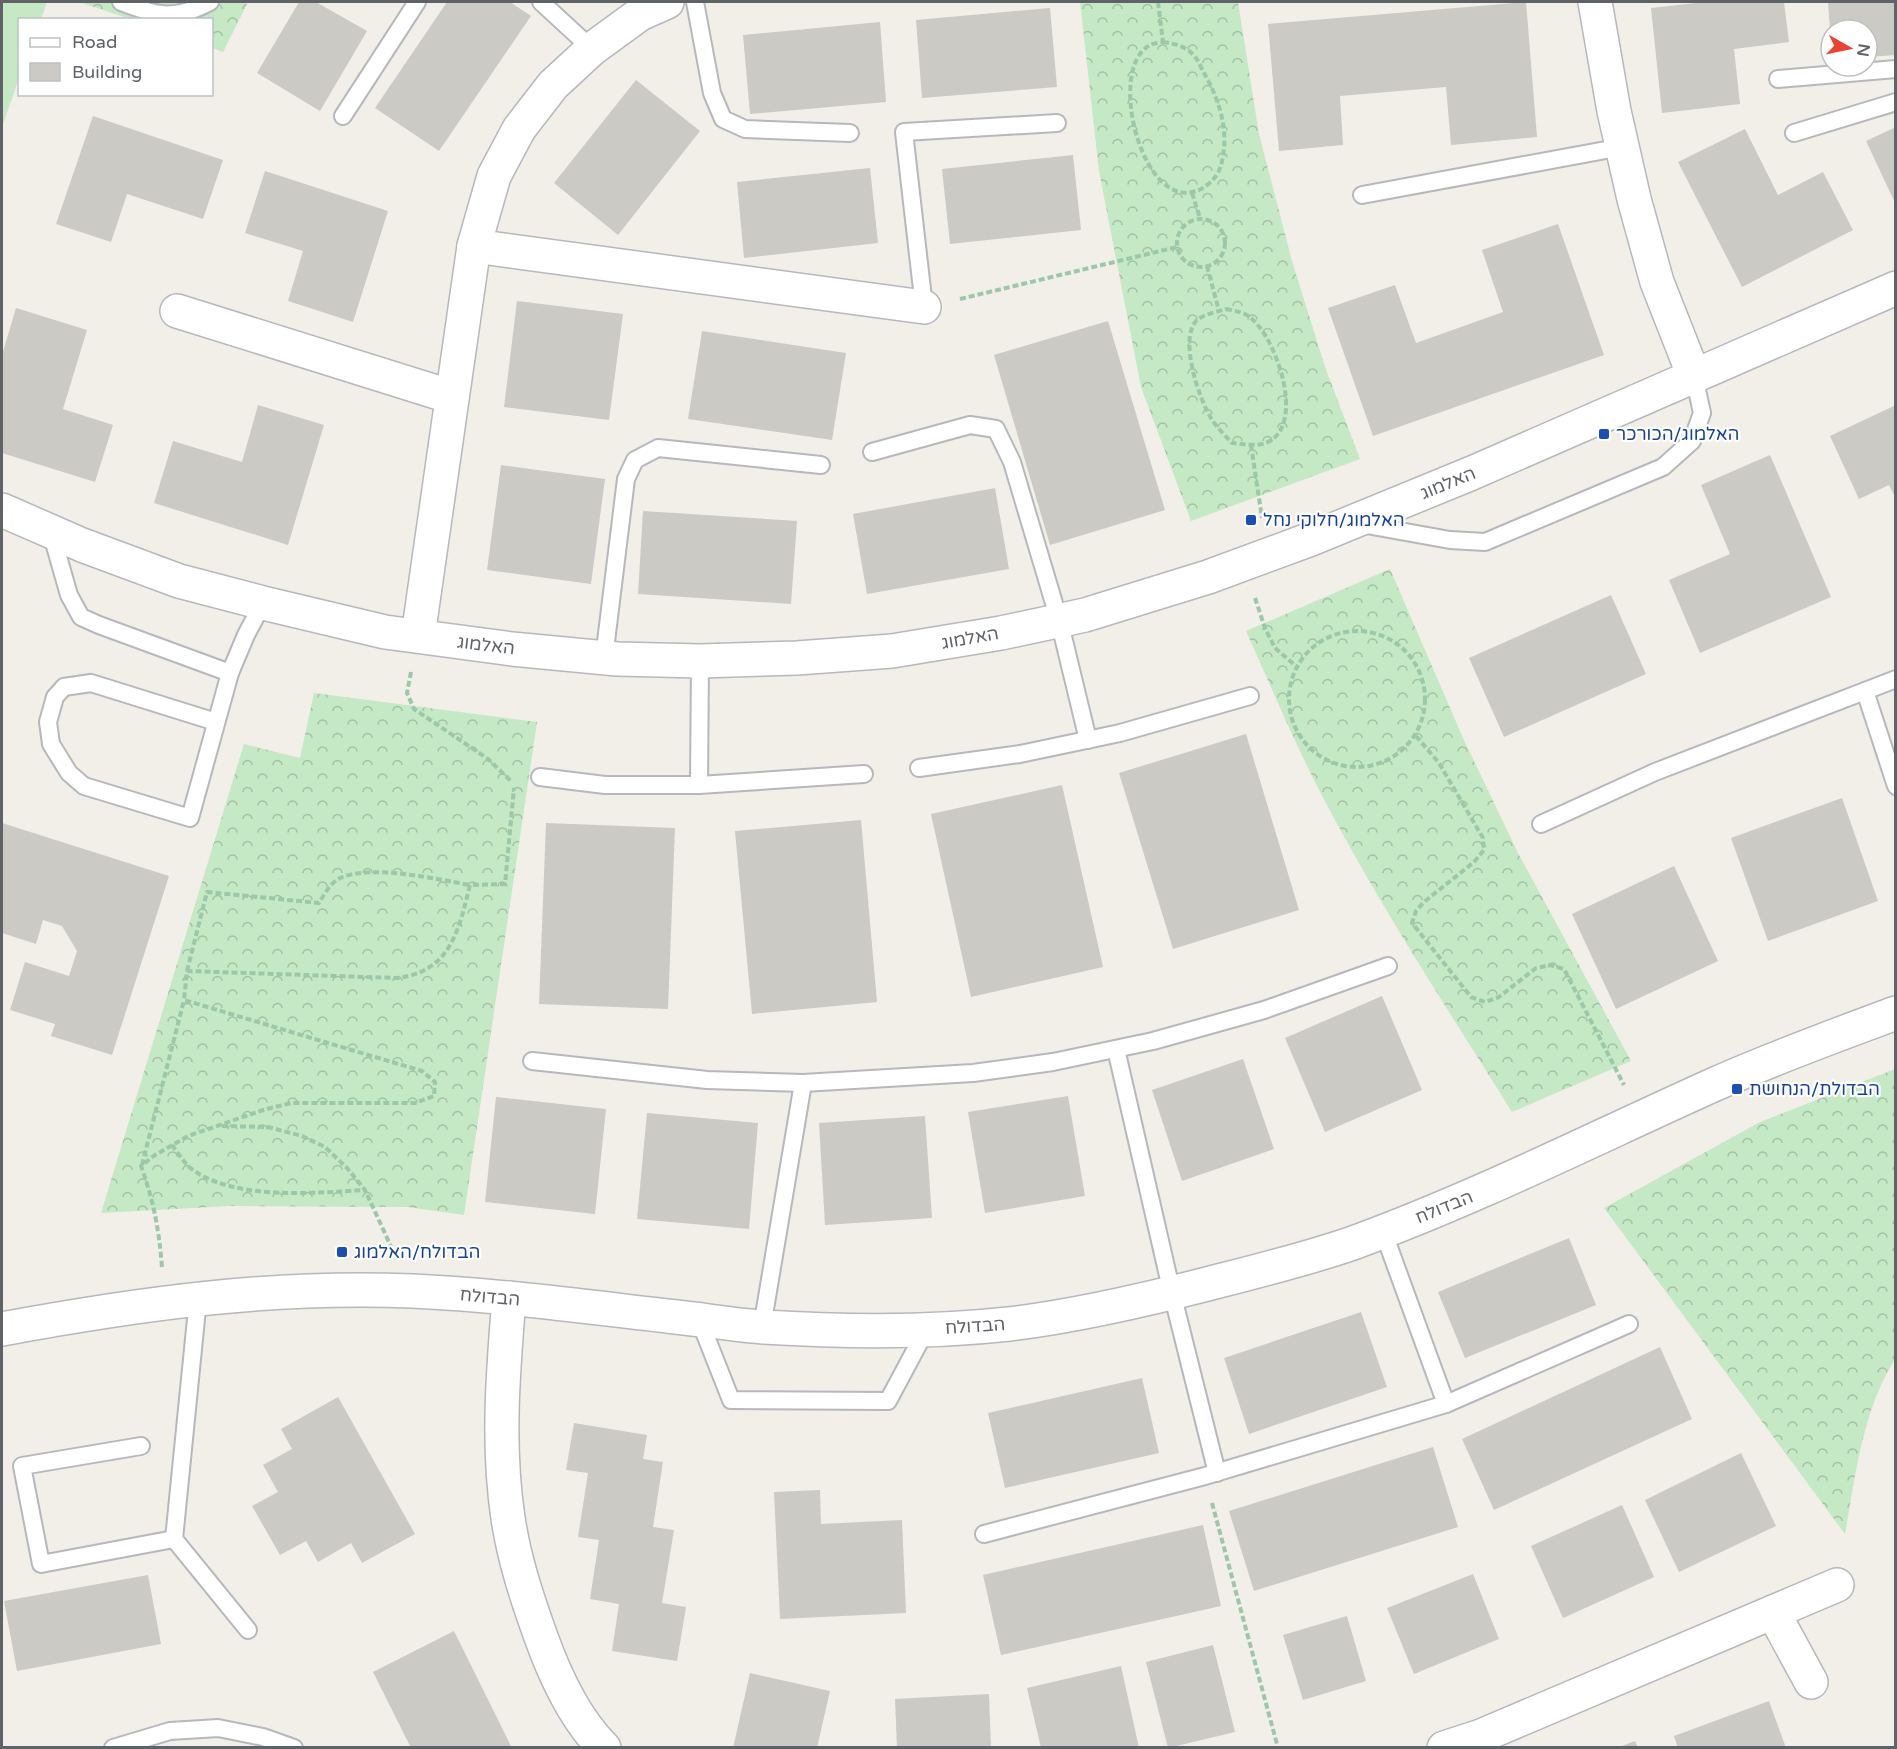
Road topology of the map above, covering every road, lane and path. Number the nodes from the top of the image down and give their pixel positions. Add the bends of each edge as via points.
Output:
1 (121, 2) edge
2 (210, 2) edge
3 (417, 2) edge
4 (541, 2) edge
5 (667, 2) edge
6 (694, 2) edge
7 (1158, 2) edge
8 (1595, 2) edge
9 (1163, 42) junction
10 (592, 49) junction
11 (1896, 69) edge
12 (1778, 79) dead end
13 (1896, 102) edge
14 (343, 116) dead end
15 (1057, 123) dead end
16 (850, 133) dead end
17 (1794, 133) dead end
18 (1622, 147) junction
19 (1192, 193) junction
20 (1362, 195) dead end
21 (1200, 218) junction
22 (474, 246) junction
23 (1177, 247) junction
24 (1207, 266) junction
25 (1896, 288) edge
26 (924, 307) junction
27 (177, 311) dead end
28 (1219, 311) junction
29 (1694, 376) junction
30 (452, 397) junction
31 (1251, 445) junction
32 (872, 452) dead end
33 (821, 465) dead end
34 (2, 510) edge
35 (1351, 523) junction
36 (51, 531) junction
37 (1256, 560) junction
38 (263, 603) junction
39 (1059, 620) junction
40 (418, 636) junction
41 (604, 658) junction
42 (700, 661) junction
43 (1297, 667) junction
44 (230, 673) junction
45 (1896, 679) edge
46 (1864, 691) junction
47 (1250, 696) dead end
48 (216, 722) junction
49 (1416, 736) junction
50 (1088, 740) junction
51 (919, 768) dead end
52 (864, 774) dead end
53 (540, 777) dead end
54 (699, 785) junction
55 (1896, 786) edge
56 (1540, 824) dead end
57 (470, 885) junction
58 (1388, 966) dead end
59 (188, 970) junction
60 (184, 1000) junction
61 (1896, 1013) edge
62 (1116, 1049) junction
63 (532, 1061) dead end
64 (803, 1083) junction
65 (1641, 1118) junction
66 (218, 1126) junction
67 (172, 1145) junction
68 (141, 1166) junction
69 (365, 1190) junction
70 (1383, 1231) junction
71 (411, 1291) junction
72 (1172, 1293) junction
73 (509, 1298) junction
74 (198, 1299) junction
75 (165, 1303) junction
76 (699, 1319) junction
77 (1629, 1324) dead end
78 (762, 1327) junction
79 (2, 1329) edge
80 (926, 1330) junction
81 (1446, 1404) junction
82 (141, 1446) dead end
83 (1211, 1474) junction
84 (984, 1533) dead end
85 (174, 1539) junction
86 (1837, 1585) dead end
87 (1773, 1612) junction
88 (248, 1630) dead end
89 (1811, 1682) dead end
90 (113, 1748) edge
91 (294, 1748) edge
92 (604, 1748) edge
93 (1278, 1748) edge
94 (1444, 1748) edge

1 - 2 lane via 165,15 183,13
3 - 14 lane
4 - 10 lane
5 - 10 street via 640,14
6 - 16 lane via 712,93 723,119 745,129
7 - 9 path
8 - 18 street
9 - 19 path via 1179,44 1195,56 1221,108 1225,142 1221,168 1210,184
9 - 19 path via 1148,46 1138,58 1131,78 1130,108 1139,145 1154,173 1171,189
10 - 22 street via 553,85 519,129 494,176
11 - 12 lane
13 - 17 lane
15 - 26 lane via 904,132
18 - 20 lane
18 - 29 street via 1657,282
19 - 21 path
21 - 23 path via 1185,225
21 - 24 path via 1216,223 1225,242 1221,258
22 - 26 street
22 - 30 street
23 - 24 path via 1186,261 1198,267
23 - 26 path
24 - 28 path
25 - 29 street, האלמוג
27 - 30 street
28 - 31 path via 1197,320 1191,330 1189,354 1210,418 1232,443
28 - 31 path via 1226,309 1251,318 1262,330 1282,373 1287,413 1279,431 1268,442
29 - 35 street, האלמוג
29 - 35 lane via 1702,413 1692,441 1663,467 1485,542
30 - 40 street
31 - 37 path
32 - 39 lane via 970,425 996,429 1012,462
33 - 41 lane via 658,448 635,460 626,479
34 - 36 street, האלמוג
35 - 37 street, האלמוג
36 - 38 street, האלמוג via 179,581
36 - 44 lane via 69,595 81,617
37 - 39 street, האלמוג
37 - 43 path via 1264,628 1275,648
38 - 40 street, האלמוג
38 - 44 lane
39 - 42 street, האלמוג via 892,651
39 - 50 lane
40 - 41 street, האלמוג
40 - 57 path via 407,693 414,709 488,759 514,784 506,884
41 - 42 street, האלמוג
42 - 54 lane
43 - 49 path via 1290,689 1290,712 1299,734 1314,752 1334,763 1356,767 1379,764 1400,753
43 - 49 path via 1310,649 1349,631 1371,632 1392,640 1409,654 1426,693 1424,716
44 - 48 lane
45 - 46 lane
46 - 55 lane
46 - 56 lane via 1654,772
47 - 50 lane
48 - 48 lane via 190,818 84,786 69,773 51,744 48,722 55,698 64,687 91,684
49 - 65 path via 1439,763 1483,838 1484,850 1424,902 1412,923 1471,997 1485,1002 1498,997 1536,968 1551,965 1564,969
50 - 51 lane
52 - 54 lane
53 - 54 lane via 605,785
57 - 59 path via 449,950 414,976
57 - 59 path via 361,872 338,879 319,903 207,892
58 - 62 lane via 1263,1010
59 - 60 path
60 - 66 path via 422,1071 435,1082 434,1095 415,1103 291,1103
60 - 68 path
61 - 65 street, הבדולח via 1815,1043
62 - 64 lane via 973,1073
62 - 72 lane
63 - 64 lane via 707,1080
64 - 78 lane
65 - 70 street, הבדולח
66 - 67 path
66 - 69 path via 268,1127 302,1136 325,1147
67 - 68 path
67 - 69 path via 188,1166 207,1178 239,1188 312,1193
68 - 75 path via 159,1228
69 - 71 path
70 - 72 street, הבדולח via 1257,1272
70 - 81 lane
71 - 73 street, הבדולח
71 - 74 street, הבדולח via 312,1290
72 - 80 street, הבדולח via 1011,1324
72 - 83 lane
73 - 76 street, הבדולח
73 - 92 street via 501,1441 508,1518 521,1581 567,1697
74 - 75 street, הבדולח
74 - 85 lane
75 - 79 street, הבדולח
76 - 78 street, הבדולח
76 - 80 lane via 731,1400 888,1401
77 - 81 lane
78 - 80 street, הבדולח
81 - 83 lane
82 - 85 lane via 22,1466 41,1564
83 - 84 lane
83 - 93 path
85 - 88 lane
86 - 87 street
87 - 89 street
87 - 94 street via 1481,1736
90 - 91 lane via 170,1731 218,1728

